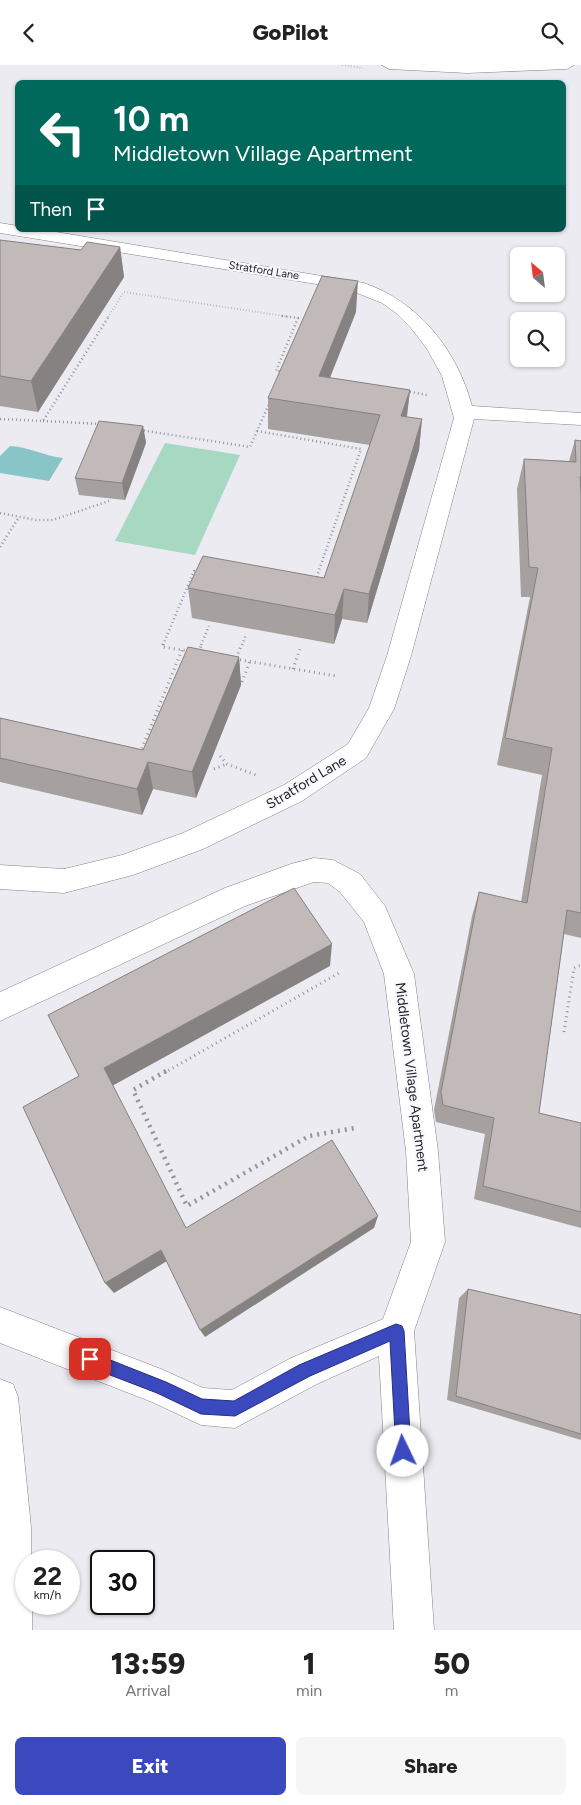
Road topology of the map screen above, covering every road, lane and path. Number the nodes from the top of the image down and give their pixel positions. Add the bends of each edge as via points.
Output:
1 (389, 65) edge
2 (567, 65) edge
3 (0, 228) edge
4 (15, 230) edge
5 (25, 232) edge
6 (283, 372) junction
7 (292, 373) edge
8 (280, 380) edge
9 (402, 391) edge
10 (430, 395) dead end
11 (272, 397) edge
12 (464, 412) junction
13 (0, 419) edge
14 (581, 419) edge
15 (43, 421) junction
16 (110, 425) edge
17 (134, 429) edge
18 (141, 430) junction
19 (257, 431) junction
20 (137, 438) edge
21 (109, 501) dead end
22 (0, 513) edge
23 (19, 517) junction
24 (0, 547) edge
25 (204, 572) edge
26 (315, 583) edge
27 (208, 626) dead end
28 (246, 635) dead end
29 (301, 646) dead end
30 (182, 650) junction
31 (198, 652) junction
32 (207, 654) edge
33 (226, 657) edge
34 (236, 659) junction
35 (250, 661) junction
36 (293, 669) junction
37 (336, 677) dead end
38 (242, 682) dead end
39 (131, 751) edge
40 (220, 756) dead end
41 (227, 764) junction
42 (214, 769) dead end
43 (262, 777) dead end
44 (0, 877) edge
45 (581, 965) edge
46 (339, 973) dead end
47 (0, 1007) edge
48 (564, 1032) dead end
49 (355, 1128) dead end
50 (0, 1325) edge
51 (396, 1331) junction
52 (0, 1397) edge
53 (12, 1630) edge
54 (414, 1630) edge

1 - 2 street via 467,69
3 - 4 street, Stratford Lane
5 - 12 street, Stratford Lane via 350,283 374,291 408,313 432,343 461,397
6 - 7 path
6 - 8 path
6 - 15 path via 276,371 298,318 124,292
9 - 10 path
11 - 19 path
12 - 14 street
12 - 44 street, Stratford Lane via 400,655 381,709 357,751 293,793 193,841 123,867 64,881
13 - 15 path
15 - 16 path
17 - 18 path
18 - 19 path via 250,447
18 - 20 path
19 - 26 path via 362,449
21 - 23 path via 53,520
22 - 23 path
23 - 24 path
25 - 30 path via 194,571 162,647
27 - 31 path
28 - 34 path
29 - 36 path
30 - 31 path
30 - 39 path via 141,753
31 - 32 path
33 - 34 path
34 - 35 path
35 - 36 path
35 - 38 path
36 - 37 path
40 - 41 path
41 - 42 path
41 - 43 path
45 - 48 path via 574,968
46 - 49 path via 133,1090 187,1205 309,1136
47 - 51 street, Middletown Village Apartment via 235,897 291,876 314,870 333,872 350,883 375,915 399,974 422,1151 428,1242
50 - 51 street via 161,1387 201,1406 235,1409 304,1371
51 - 54 street, Middletown Village Apartment
52 - 53 street via 11,1527

